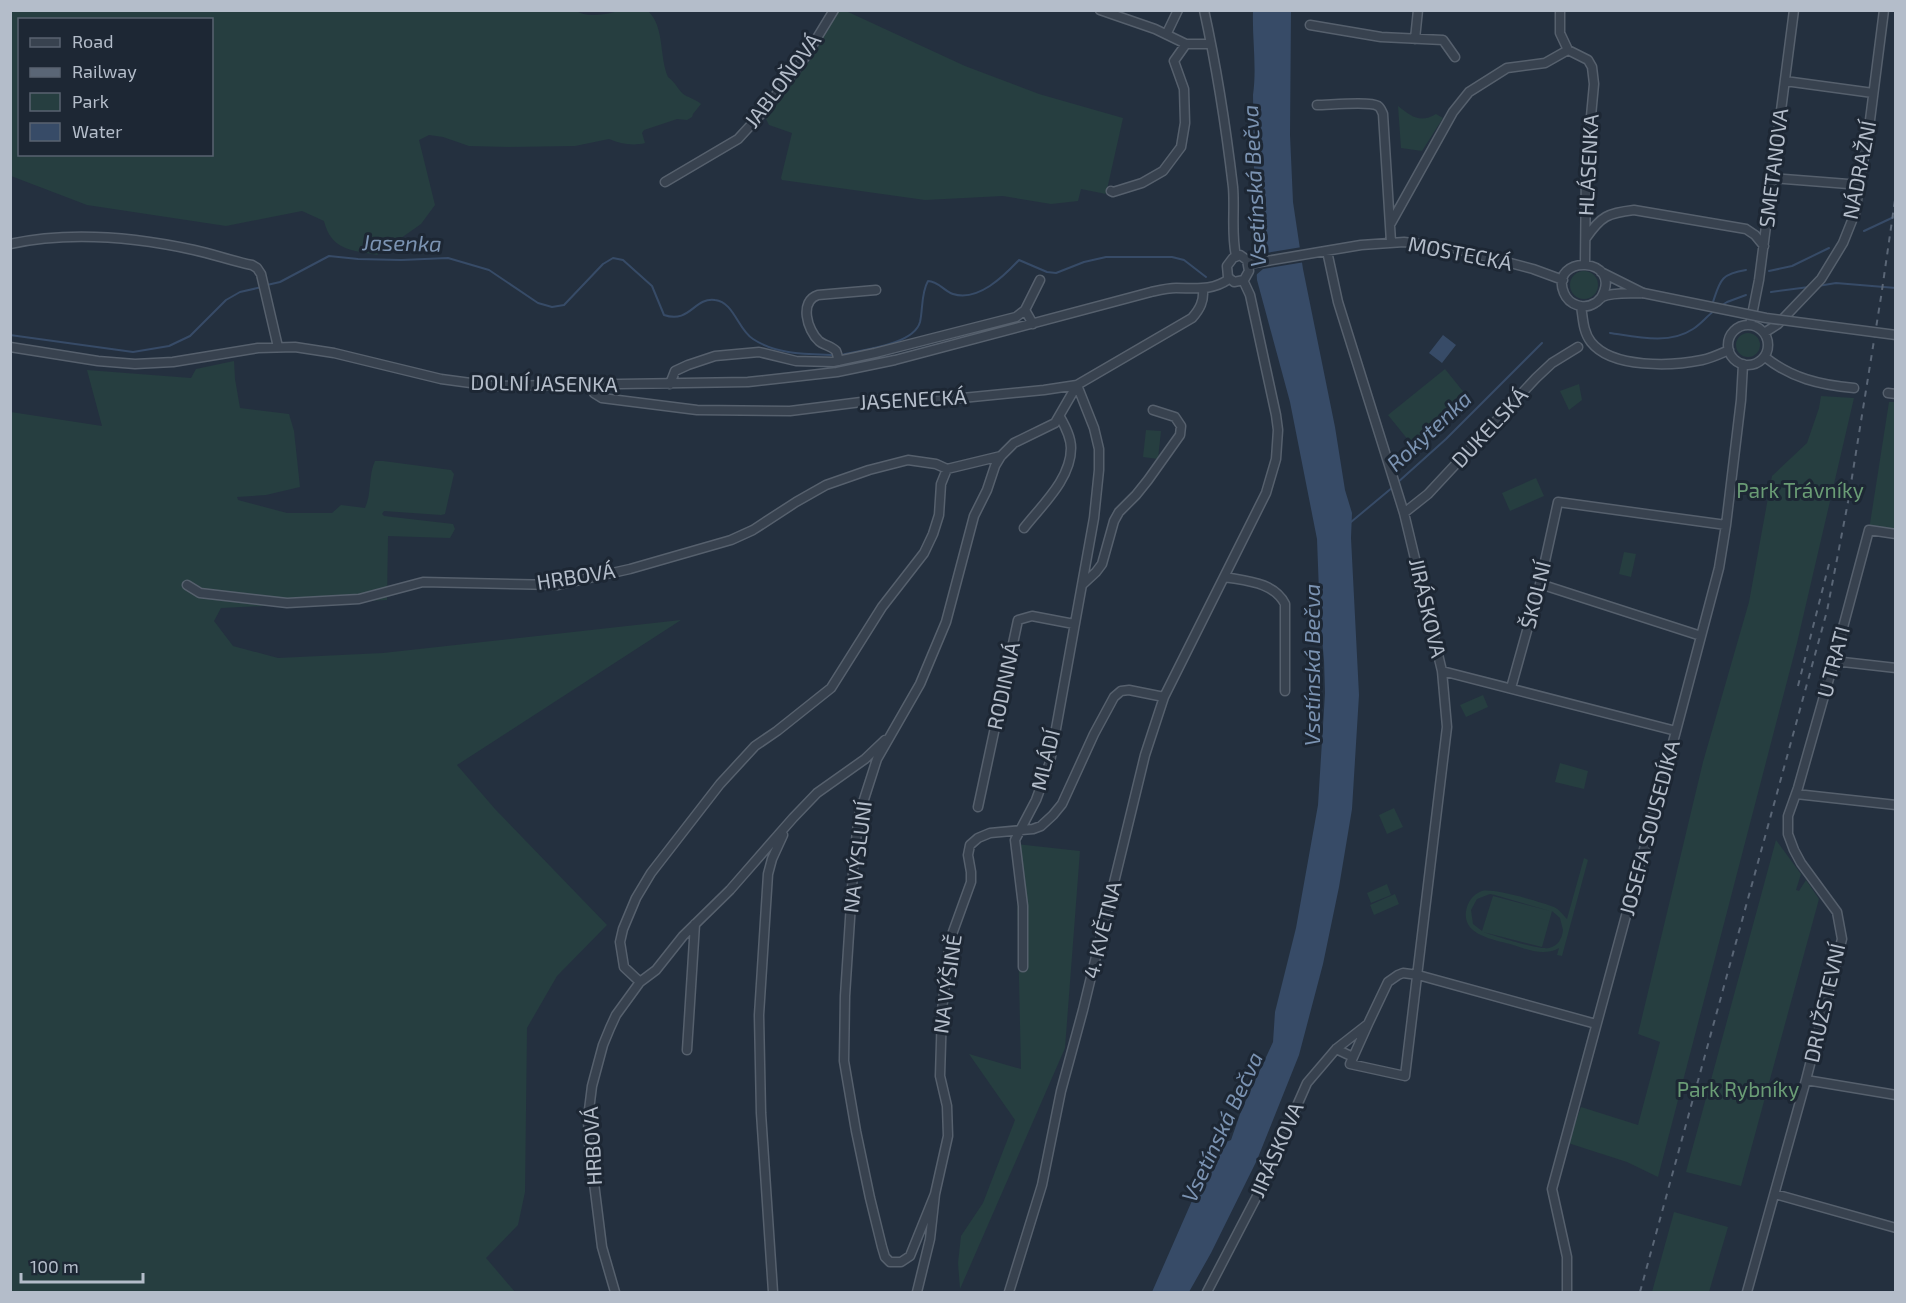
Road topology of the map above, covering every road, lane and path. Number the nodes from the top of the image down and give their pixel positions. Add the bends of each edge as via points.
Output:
1 (834, 10) edge
2 (1100, 10) edge
3 (1178, 10) edge
4 (1204, 10) edge
5 (1418, 10) edge
6 (1560, 10) edge
7 (1794, 10) edge
8 (1884, 10) edge
9 (1310, 26) dead end
10 (1167, 33) junction
11 (1415, 39) junction
12 (1186, 44) junction
13 (1211, 44) junction
14 (1568, 50) junction
15 (1455, 57) dead end
16 (1785, 81) junction
17 (1873, 93) junction
18 (1317, 105) dead end
19 (1772, 177) junction
20 (665, 182) dead end
21 (1861, 185) junction
22 (1111, 191) dead end
23 (1391, 223) junction
24 (1586, 238) junction
25 (1391, 242) junction
26 (10, 244) edge
27 (1764, 246) junction
28 (1327, 251) junction
29 (1236, 256) junction
30 (1251, 264) junction
31 (1585, 264) junction
32 (1600, 272) junction
33 (1229, 279) junction
34 (1040, 280) dead end
35 (1243, 280) junction
36 (1563, 280) junction
37 (1203, 289) junction
38 (876, 290) dead end
39 (1643, 293) junction
40 (1601, 298) junction
41 (1581, 306) junction
42 (1025, 310) junction
43 (1033, 324) junction
44 (1750, 325) junction
45 (1764, 333) junction
46 (1896, 335) edge
47 (10, 347) edge
48 (278, 347) junction
49 (1578, 347) dead end
50 (1729, 350) junction
51 (838, 357) junction
52 (1764, 357) junction
53 (1743, 364) junction
54 (670, 384) junction
55 (590, 385) junction
56 (1077, 385) junction
57 (1854, 388) dead end
58 (1153, 410) dead end
59 (1060, 417) junction
60 (1001, 456) junction
61 (946, 469) junction
62 (1404, 513) junction
63 (1726, 525) junction
64 (1024, 528) dead end
65 (1896, 534) edge
66 (1225, 577) junction
67 (1540, 584) junction
68 (187, 585) dead end
69 (1082, 585) junction
70 (1074, 624) junction
71 (1701, 636) junction
72 (1834, 662) junction
73 (1896, 668) edge
74 (1442, 671) junction
75 (1511, 688) junction
76 (1285, 691) dead end
77 (1164, 697) junction
78 (1677, 731) junction
79 (887, 738) junction
80 (1796, 794) junction
81 (1896, 805) edge
82 (978, 807) dead end
83 (793, 818) junction
84 (1018, 830) junction
85 (695, 924) junction
86 (1023, 967) dead end
87 (1418, 975) junction
88 (640, 981) junction
89 (1368, 1024) junction
90 (1596, 1024) junction
91 (1336, 1049) junction
92 (687, 1050) dead end
93 (1353, 1057) junction
94 (1806, 1080) junction
95 (1896, 1095) edge
96 (934, 1194) junction
97 (1775, 1194) junction
98 (1896, 1228) edge
99 (1567, 1290) edge
100 (615, 1293) edge
101 (773, 1293) edge
102 (917, 1293) edge
103 (1010, 1293) edge
104 (1207, 1293) edge
105 (1748, 1293) edge

1 - 20 street, JABLOŇOVÁ via 806,56 738,139
2 - 10 street
3 - 10 street
4 - 13 street
5 - 11 street
6 - 14 street via 1560,33
7 - 16 street, SMETANOVA
8 - 17 street, NÁDRAŽNÍ
9 - 11 street
10 - 12 street
11 - 15 street via 1443,40
12 - 13 street
12 - 22 street via 1174,62 1184,88 1181,147 1163,171 1125,190
13 - 29 street via 1231,172
14 - 23 street via 1545,63 1507,69 1469,92 1453,112
14 - 24 street, HLÁSENKA via 1588,60 1594,84 1585,190
16 - 17 street
16 - 19 street, SMETANOVA
17 - 21 street, NÁDRAŽNÍ
18 - 23 street via 1364,103 1381,109
19 - 21 street
19 - 27 street, SMETANOVA
21 - 45 street, NÁDRAŽNÍ via 1848,232 1821,279 1778,324
23 - 25 street
24 - 27 street via 1602,218 1634,210 1746,230
24 - 31 street, HLÁSENKA
25 - 28 street, MOSTECKÁ
25 - 36 street, MOSTECKÁ via 1453,248
26 - 48 street via 69,236 144,242 252,265 262,277
27 - 44 street, SMETANOVA
28 - 30 street, MOSTECKÁ
28 - 62 street, JIRÁSKOVA via 1338,302
29 - 30 street via 1244,256
29 - 33 street via 1227,265
30 - 35 street
31 - 32 street
31 - 36 street via 1570,269
32 - 39 street
32 - 40 street via 1605,285
33 - 35 street via 1237,283
33 - 37 street, DOLNÍ JASENKA
34 - 42 street
35 - 66 street, 4. KVĚTNA via 1250,296 1276,415 1278,444 1266,493
36 - 41 street via 1566,297
37 - 43 street, DOLNÍ JASENKA via 1166,289
37 - 56 street, JASENECKÁ via 1203,301 1192,318
38 - 51 street via 810,298 810,328
39 - 40 street
39 - 46 street, bridge via 1786,321
40 - 41 street
41 - 50 street via 1590,341 1609,355 1657,364 1701,360
42 - 43 street
42 - 51 street via 1018,316 885,351
43 - 54 street, DOLNÍ JASENKA via 837,372 748,382
44 - 45 street
44 - 50 street via 1733,332
45 - 52 street via 1768,345
47 - 48 street, DOLNÍ JASENKA via 118,363 161,363
48 - 55 street, DOLNÍ JASENKA via 319,350 458,382
49 - 62 street, DUKELSKÁ via 1536,378 1428,494
50 - 53 street
51 - 54 street via 819,362 759,352 730,354 680,369 673,374
52 - 53 street via 1755,364
52 - 57 street via 1799,378
53 - 63 street, JOSEFA SOUSEDÍKA
54 - 55 street, DOLNÍ JASENKA
55 - 56 street, JASENECKÁ via 599,397 610,399 698,410 790,411 885,399 932,401
56 - 59 street
56 - 69 street, MLÁDÍ via 1099,449 1094,518
58 - 69 street via 1175,417 1181,426 1180,435 1119,512 1102,564
59 - 60 street, NA VÝSLUNÍ via 1014,442
59 - 64 street via 1071,447 1069,460 1046,503
60 - 61 street, HRBOVÁ
60 - 79 street, NA VÝSLUNÍ via 974,516 946,622 920,684
61 - 68 street, HRBOVÁ via 908,460 869,470 826,485 730,540 558,585 423,582 359,599 287,603 200,593
61 - 88 street via 939,515 924,553 882,607 831,688 755,746 706,802 636,897 620,942 624,967
62 - 74 street, JIRÁSKOVA
63 - 67 street, ŠKOLNÍ via 1558,502
63 - 71 street, JOSEFA SOUSEDÍKA
65 - 72 street, U TRATI via 1869,530
66 - 76 street via 1262,584 1285,604
66 - 77 street, 4. KVĚTNA
67 - 71 street
67 - 75 street, ŠKOLNÍ
69 - 70 street, MLÁDÍ
70 - 82 street, RODINNÁ via 1032,616 1018,620
70 - 84 street, MLÁDÍ via 1050,762 1036,800
71 - 78 street, JOSEFA SOUSEDÍKA
72 - 73 street
72 - 80 street, U TRATI
74 - 75 street
74 - 87 street, JIRÁSKOVA via 1447,727
75 - 78 street
77 - 84 street, NA VÝŠINĚ via 1129,690 1114,697 1062,804 1041,826
77 - 103 street, 4. KVĚTNA via 1145,755 1061,1091 1042,1185
78 - 90 street, JOSEFA SOUSEDÍKA
79 - 83 street, HRBOVÁ via 817,793
79 - 96 street, NA VÝSLUNÍ via 859,815 844,1061 882,1246 890,1262 901,1262 910,1256
80 - 81 street
80 - 94 street, DRUŽSTEVNÍ via 1788,816 1788,834 1801,863 1837,912 1842,939
83 - 85 street, HRBOVÁ
83 - 101 street, HRBOVÁ via 778,843 768,874 759,1015
84 - 86 street, MLÁDÍ via 1015,840 1023,906
84 - 96 street, NA VÝŠINĚ via 990,833 970,845 971,882 950,940 942,1010 940,1076 949,1121
85 - 88 street, HRBOVÁ via 656,970
85 - 92 street
87 - 89 street, JIRÁSKOVA via 1403,973 1388,982
87 - 90 street
87 - 93 street, JIRÁSKOVA via 1405,1076 1350,1064
88 - 100 street, HRBOVÁ via 606,1037 589,1106 589,1143 602,1246
89 - 91 street, JIRÁSKOVA
89 - 93 street, JIRÁSKOVA
90 - 99 street, JOSEFA SOUSEDÍKA via 1552,1189 1567,1257
91 - 93 street
91 - 104 street, JIRÁSKOVA via 1307,1083 1257,1196
94 - 95 street
94 - 97 street, DRUŽSTEVNÍ
96 - 102 street, NA VÝŠINĚ via 930,1239
97 - 98 street
97 - 105 street, DRUŽSTEVNÍ

